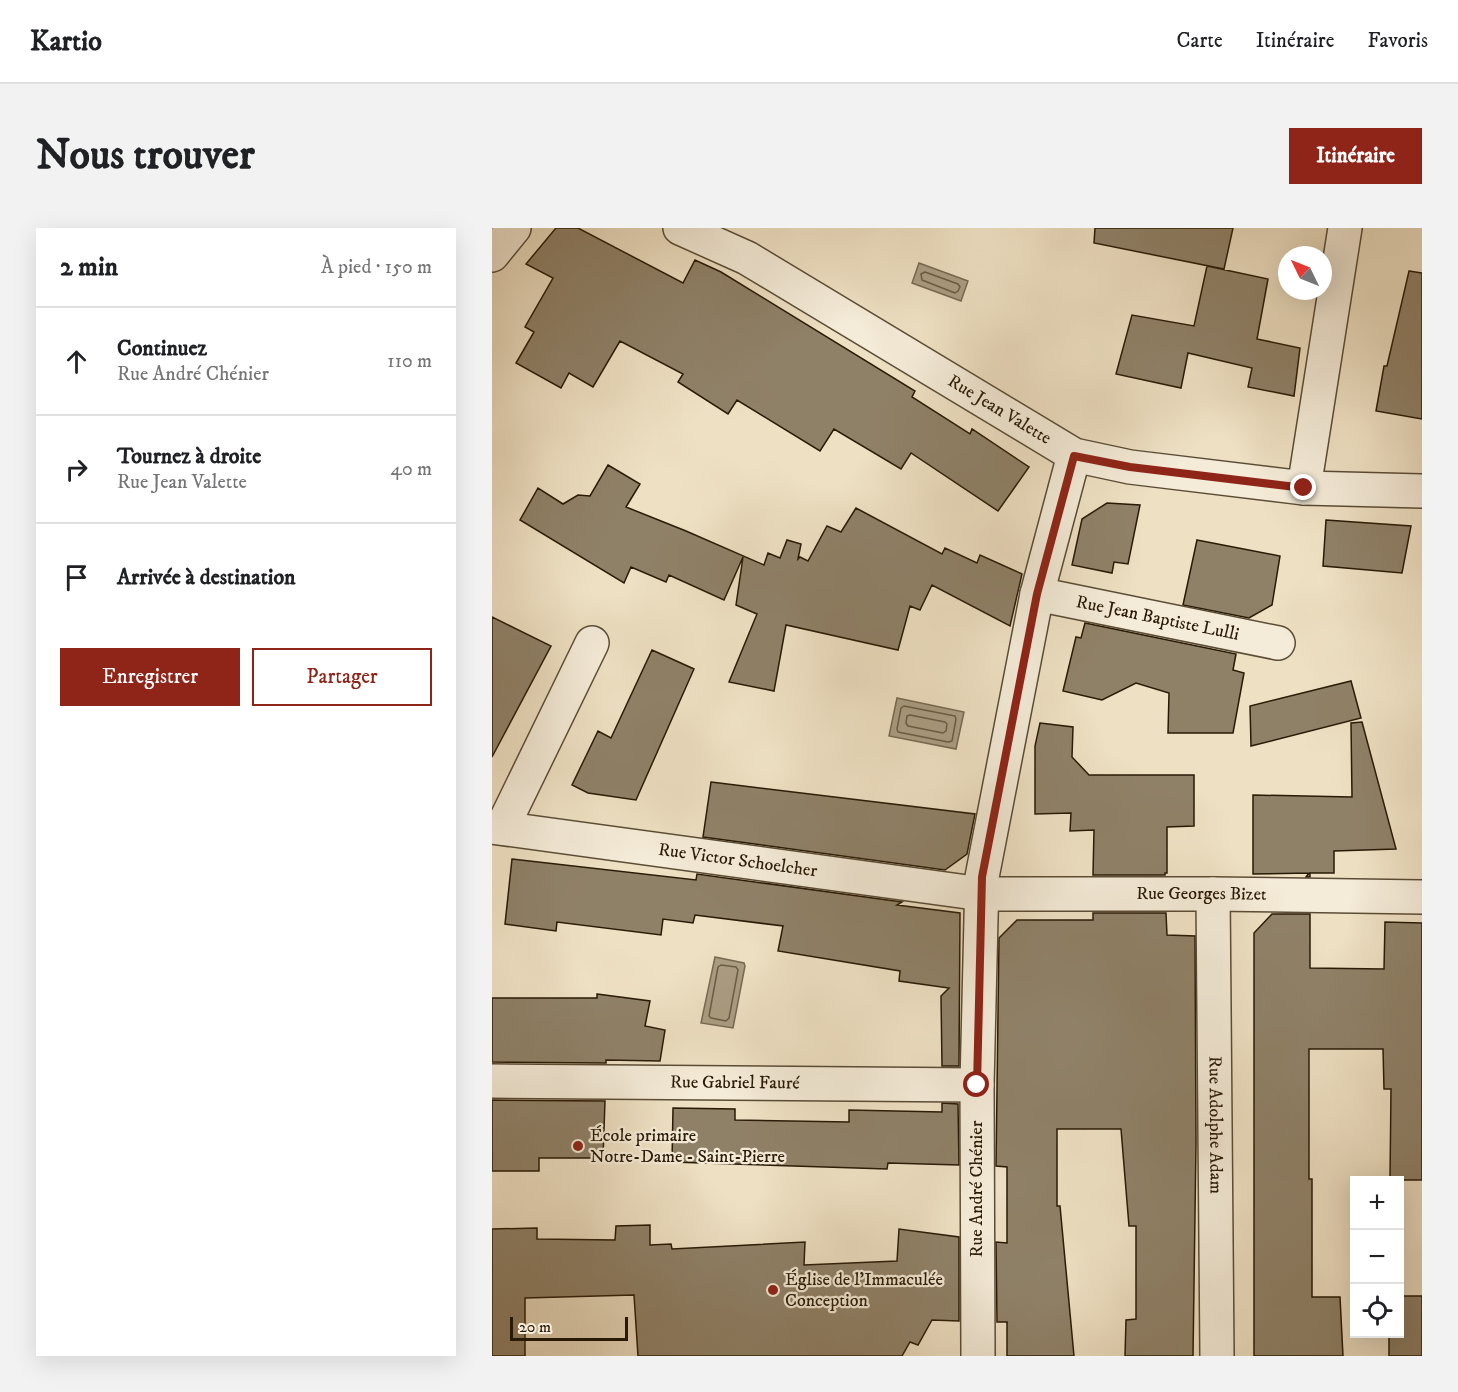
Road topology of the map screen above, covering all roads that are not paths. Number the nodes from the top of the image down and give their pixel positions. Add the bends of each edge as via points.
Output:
1 (514, 228) edge
2 (680, 228) edge
3 (1345, 228) edge
4 (492, 255) edge
5 (1074, 456) junction
6 (1304, 488) junction
7 (1422, 491) edge
8 (1037, 594) junction
9 (592, 643) dead end
10 (1278, 643) dead end
11 (497, 827) edge
12 (982, 894) junction
13 (1213, 894) junction
14 (1422, 897) edge
15 (492, 1081) edge
16 (977, 1085) junction
17 (978, 1356) edge
18 (1217, 1356) edge

1 - 4 street
2 - 5 street, Rue Jean Valette via 747,258
3 - 6 street
5 - 6 street, Rue Jean Valette via 1130,467
5 - 8 street, Rue André Chénier
6 - 7 street, Rue Jean Valette
8 - 10 street, Rue Jean Baptiste Lulli
8 - 12 street, Rue André Chénier via 982,877
9 - 11 street
11 - 12 street, Rue Victor Schoelcher
12 - 13 street, Rue Georges Bizet
12 - 16 street, Rue André Chénier
13 - 14 street, Rue Georges Bizet
13 - 18 street, Rue Adolphe Adam
15 - 16 street, Rue Gabriel Fauré
16 - 17 street, Rue André Chénier

